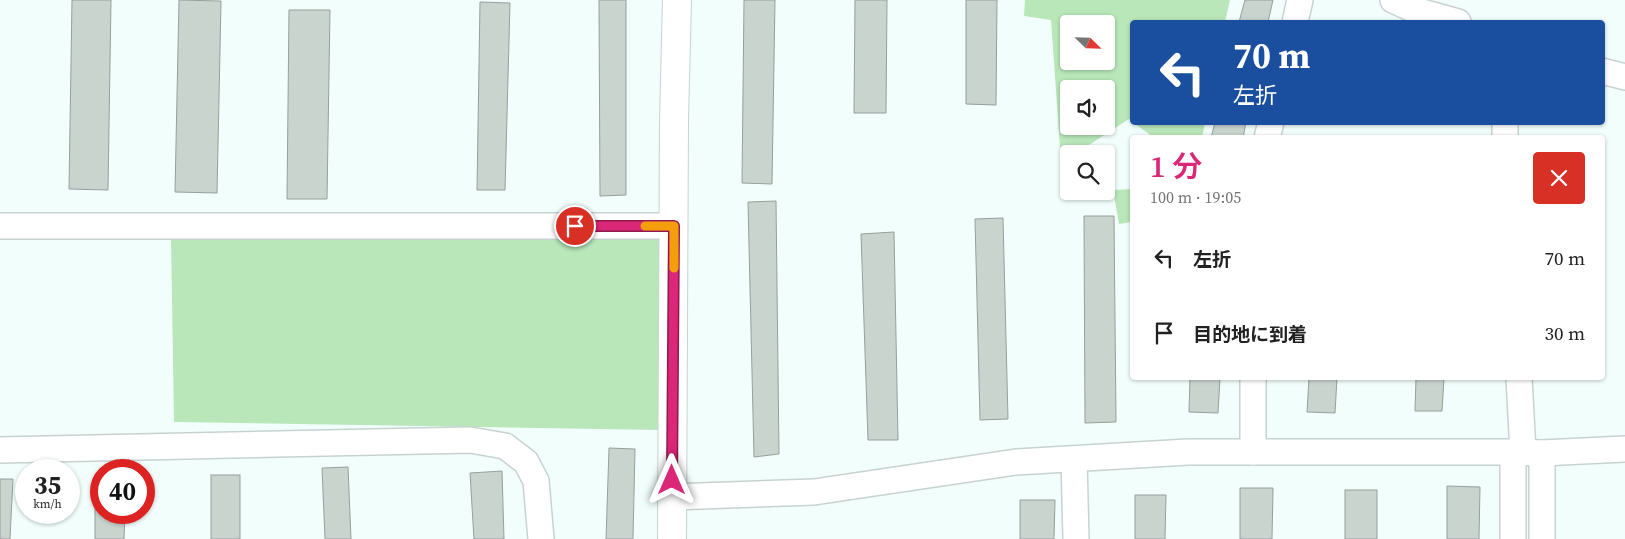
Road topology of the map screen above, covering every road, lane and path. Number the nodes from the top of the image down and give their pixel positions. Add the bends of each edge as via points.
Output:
1 (677, 0) edge
2 (1300, 0) edge
3 (1393, 0) edge
4 (1295, 20) edge
5 (1451, 20) edge
6 (1605, 72) edge
7 (1625, 77) edge
8 (0, 226) edge
9 (674, 226) junction
10 (1253, 380) edge
11 (1519, 380) edge
12 (1625, 449) edge
13 (0, 450) edge
14 (1253, 452) junction
15 (1526, 452) junction
16 (1074, 459) junction
17 (672, 497) junction
18 (540, 539) edge
19 (672, 539) edge
20 (1076, 539) edge
21 (1512, 539) edge
22 (1542, 539) edge

1 - 9 street
2 - 4 street
3 - 5 street
6 - 7 street
8 - 9 street
9 - 17 street
10 - 14 street
11 - 15 street
12 - 15 street
13 - 18 street via 470,440 505,446 526,462 536,480
14 - 15 street
14 - 16 street via 1188,452
15 - 21 street
15 - 22 street
16 - 17 street via 1016,462 814,492
16 - 20 street
17 - 19 street

